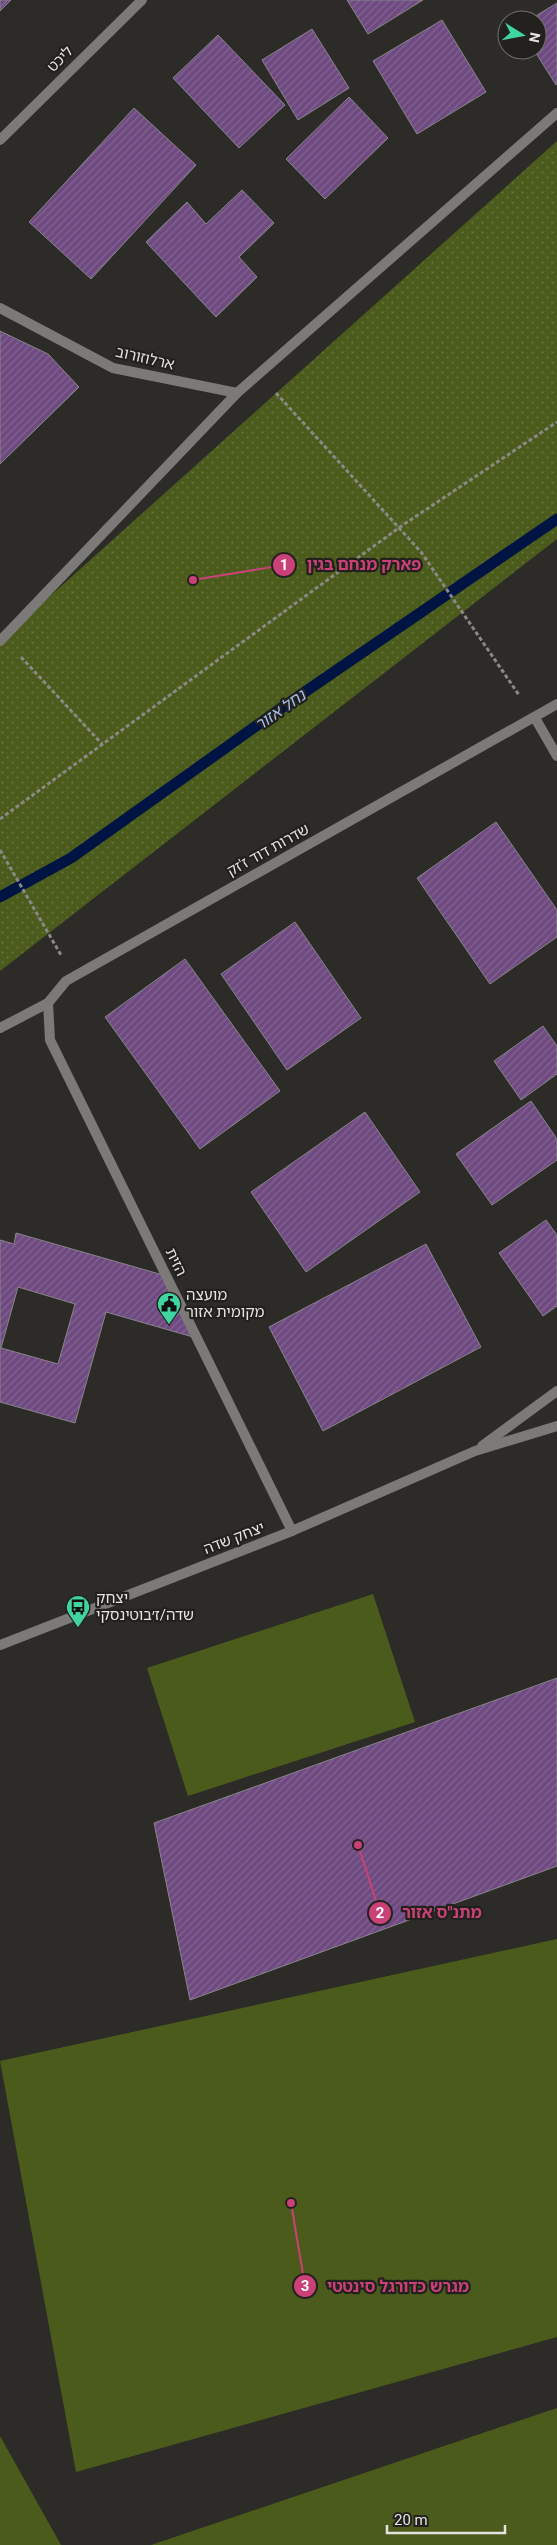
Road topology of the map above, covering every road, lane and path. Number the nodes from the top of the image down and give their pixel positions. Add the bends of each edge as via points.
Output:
1 (142, 0) edge
2 (557, 113) edge
3 (0, 140) edge
4 (0, 308) edge
5 (258, 374) junction
6 (237, 393) junction
7 (557, 422) edge
8 (400, 527) junction
9 (2, 639) edge
10 (557, 704) edge
11 (534, 718) junction
12 (102, 744) junction
13 (557, 756) edge
14 (0, 819) edge
15 (0, 851) edge
16 (54, 943) dead end
17 (48, 1003) junction
18 (0, 1028) edge
19 (557, 1391) edge
20 (557, 1426) edge
21 (475, 1451) junction
22 (292, 1531) junction
23 (0, 1645) edge

1 - 3 street, ליכט
2 - 5 street
4 - 6 street, ארלוזורוב via 113,368
5 - 6 street
5 - 8 path
6 - 9 street
7 - 8 path
8 - 11 path via 421,552
8 - 12 path
9 - 12 path
10 - 11 street, שדרות דוד ז'זק
11 - 13 street
11 - 17 street, שדרות דוד ז'זק via 66,981
12 - 14 path
15 - 16 path
17 - 18 street, שדרות דוד ז'זק
17 - 22 street, הזית via 50,1040
19 - 21 street, יצחק שדה
20 - 21 street, יצחק שדה
21 - 22 street, יצחק שדה
22 - 23 street, יצחק שדה

